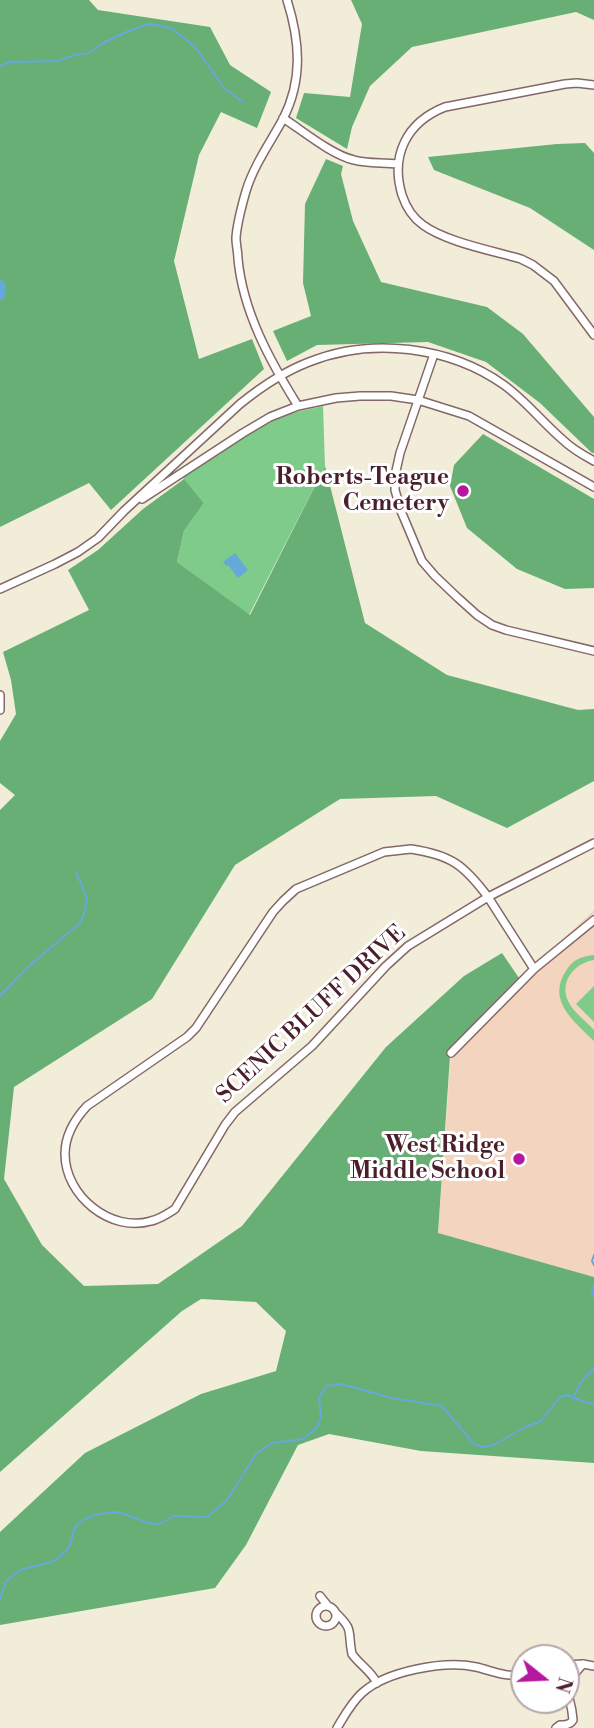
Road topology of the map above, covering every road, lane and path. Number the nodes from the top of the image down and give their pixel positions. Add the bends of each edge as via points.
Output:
1 (287, 0) edge
2 (594, 85) edge
3 (283, 118) junction
4 (397, 164) junction
5 (594, 335) edge
6 (434, 354) junction
7 (279, 376) junction
8 (418, 400) junction
9 (298, 406) junction
10 (594, 461) edge
11 (594, 488) edge
12 (124, 511) junction
13 (0, 589) edge
14 (594, 651) edge
15 (0, 695) edge
16 (0, 710) edge
17 (594, 843) edge
18 (488, 897) junction
19 (594, 920) edge
20 (534, 969) junction
21 (451, 1053) dead end
22 (320, 1596) dead end
23 (328, 1606) junction
24 (335, 1612) junction
25 (580, 1664) edge
26 (583, 1664) junction
27 (594, 1666) edge
28 (510, 1675) edge
29 (377, 1684) junction
30 (337, 1728) edge
31 (556, 1728) edge

1 - 3 street via 298,54 297,78
2 - 4 street via 565,84 445,107 415,126
3 - 4 street via 344,157
3 - 7 street via 256,164 236,238 240,281
4 - 5 street via 405,203 422,225 533,265 554,281
6 - 7 street via 362,350 310,362
6 - 8 street
6 - 10 street via 502,383 562,439
7 - 9 street
7 - 12 street via 240,404
8 - 9 street via 360,396
8 - 11 street via 469,416
8 - 14 street via 400,453 395,490 422,561 492,625
9 - 12 street via 243,433
12 - 13 street via 78,552
15 - 16 street
17 - 18 street, SCENIC BLUFF DRIVE
18 - 18 street, SCENIC BLUFF DRIVE via 456,863 434,852 411,849 384,852 296,889 273,912 197,1028 75,1119 65,1154 80,1195 101,1214 125,1223 150,1222 175,1209 235,1112 312,1046 408,946
18 - 20 street, SCENIC BLUFF DRIVE
19 - 20 street
20 - 21 street
22 - 23 street
23 - 24 street
23 - 24 street via 318,1611 319,1623 332,1624
24 - 29 street via 351,1632 352,1654
25 - 26 street
26 - 27 street
26 - 31 street via 566,1689 573,1720
28 - 29 street via 444,1665
29 - 30 street via 349,1707

